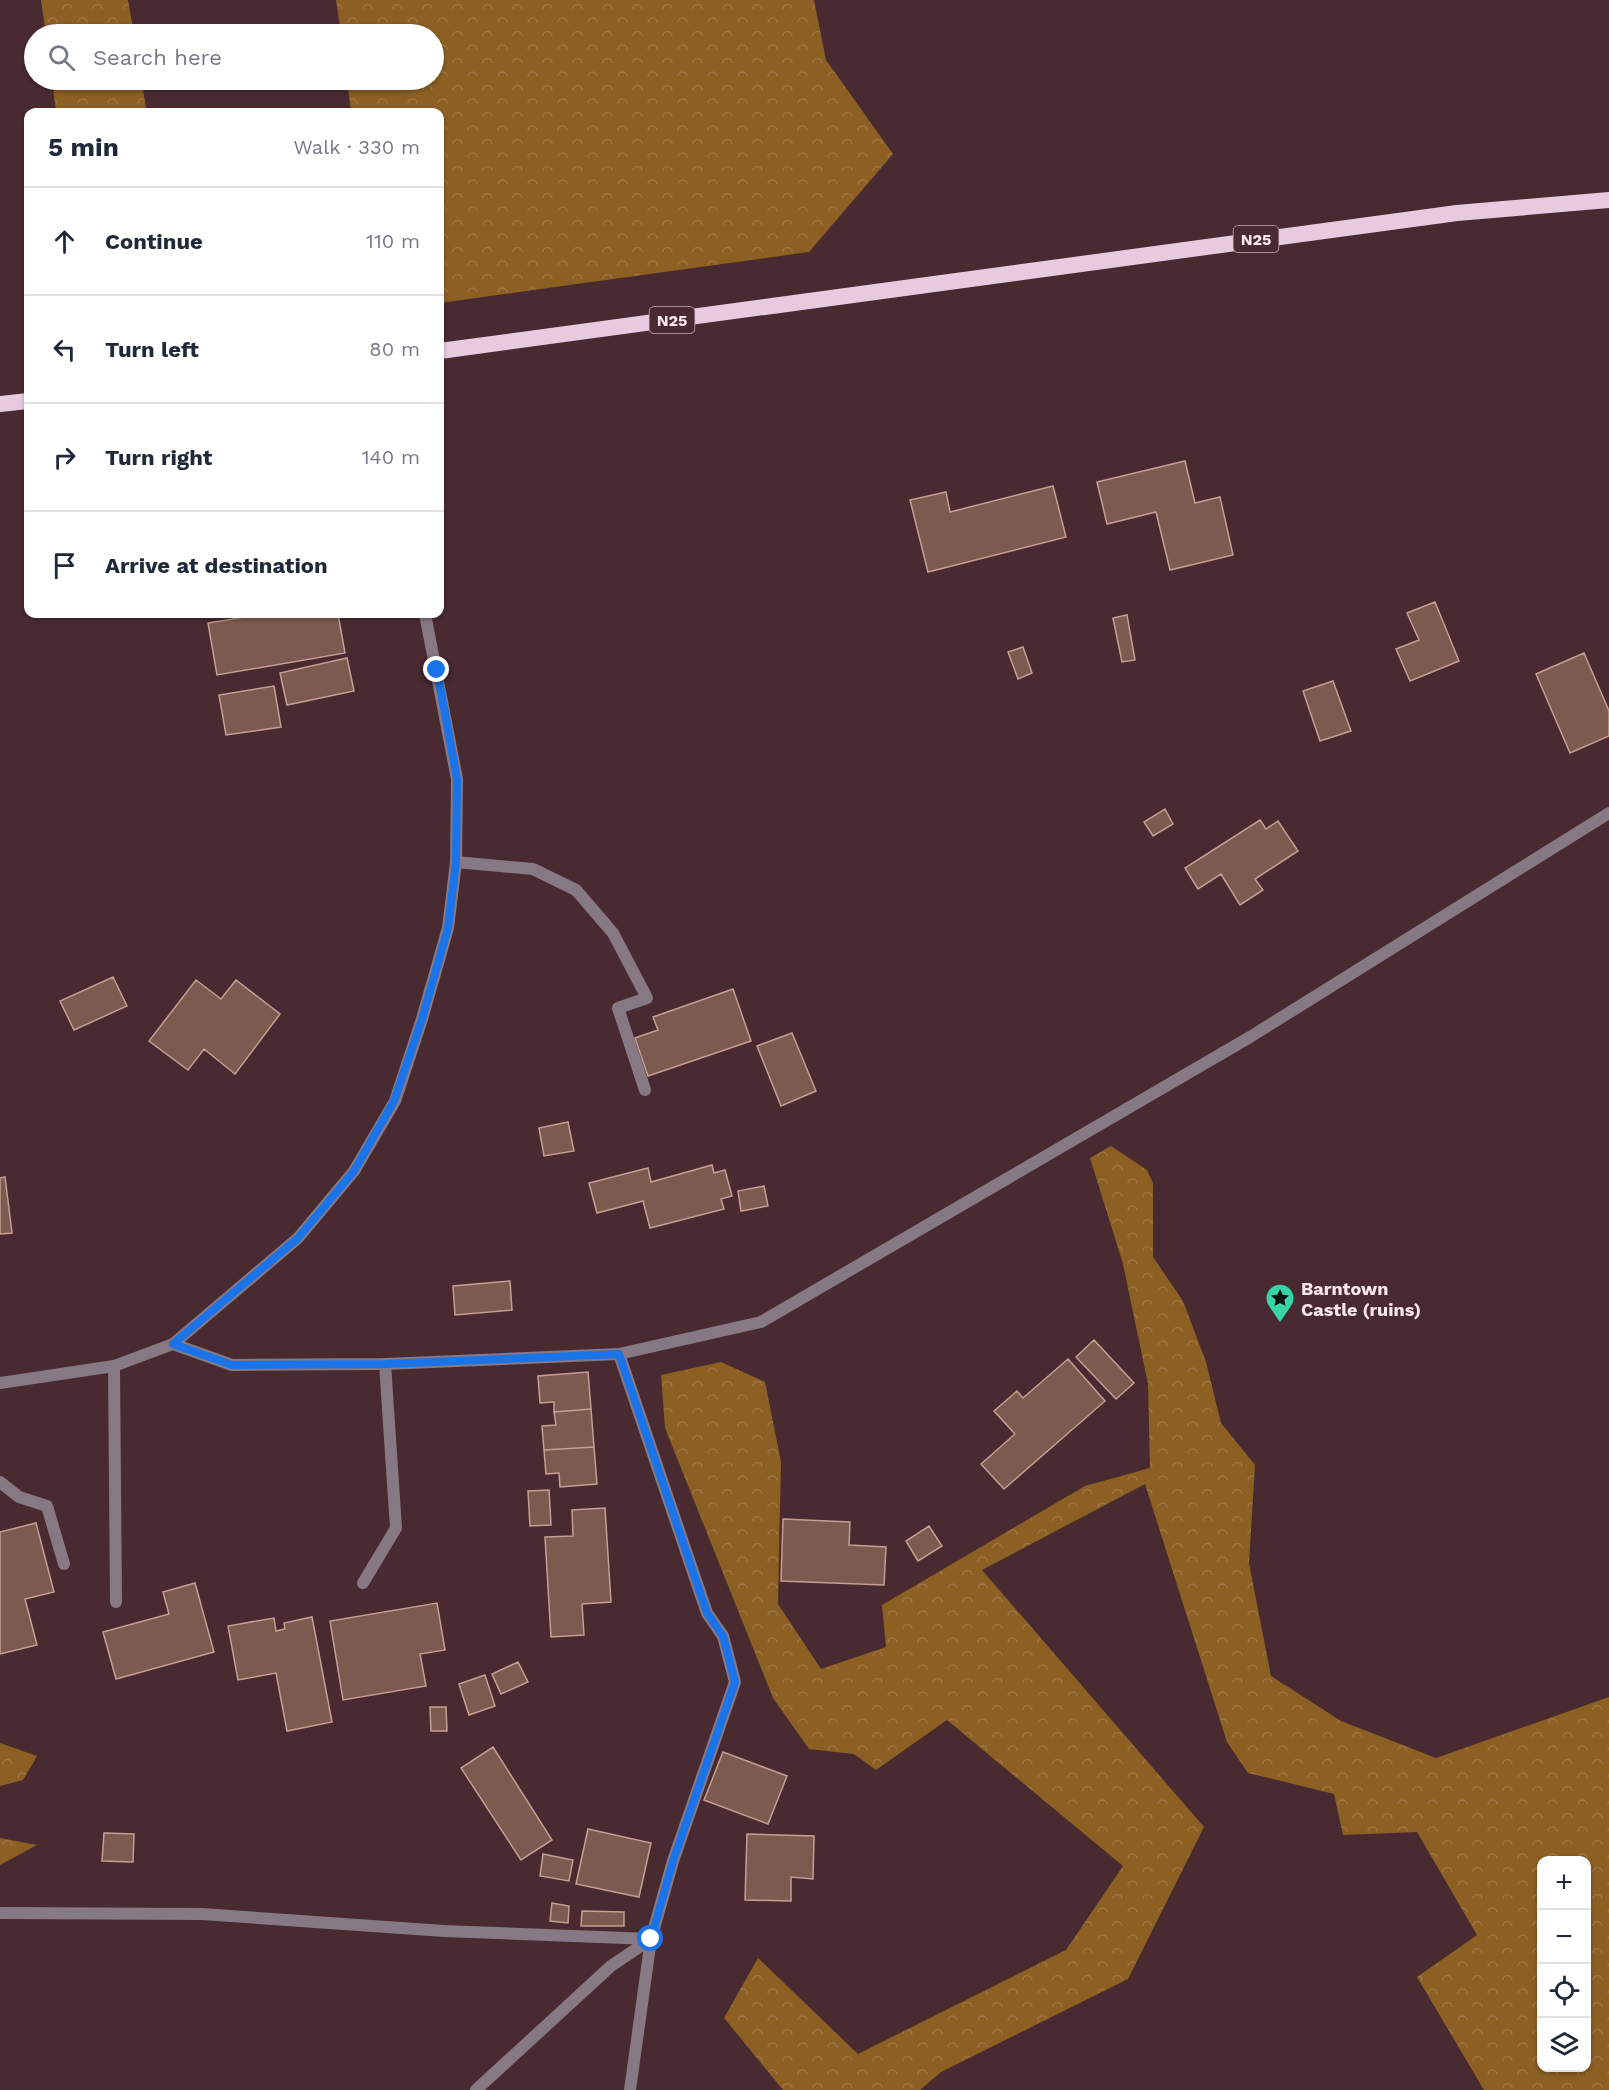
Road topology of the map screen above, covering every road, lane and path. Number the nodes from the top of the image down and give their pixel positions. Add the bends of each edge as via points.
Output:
1 (1609, 200) edge
2 (444, 350) edge
3 (24, 401) edge
4 (0, 404) edge
5 (426, 618) edge
6 (1609, 813) edge
7 (456, 862) junction
8 (645, 1090) dead end
9 (173, 1344) junction
10 (619, 1354) junction
11 (385, 1364) junction
12 (114, 1366) junction
13 (0, 1383) edge
14 (0, 1482) edge
15 (64, 1564) dead end
16 (363, 1583) dead end
17 (116, 1602) dead end
18 (0, 1913) edge
19 (651, 1939) junction
20 (476, 2090) edge
21 (630, 2090) edge

1 - 2 highway, N25 via 1457,213
3 - 4 highway
5 - 7 street via 457,779
6 - 10 street via 1250,1037 761,1322
7 - 8 street via 533,869 576,890 613,933 647,998 618,1008
7 - 9 street via 448,928 422,1019 394,1101 354,1171 298,1238
9 - 11 street via 232,1365
9 - 12 street
10 - 11 street
10 - 19 street via 707,1613 723,1636 735,1682 673,1861
11 - 16 street via 396,1528
12 - 13 street
12 - 17 street
14 - 15 street via 19,1497 47,1506
18 - 19 street via 202,1914 444,1931
19 - 20 street via 611,1966
19 - 21 street

